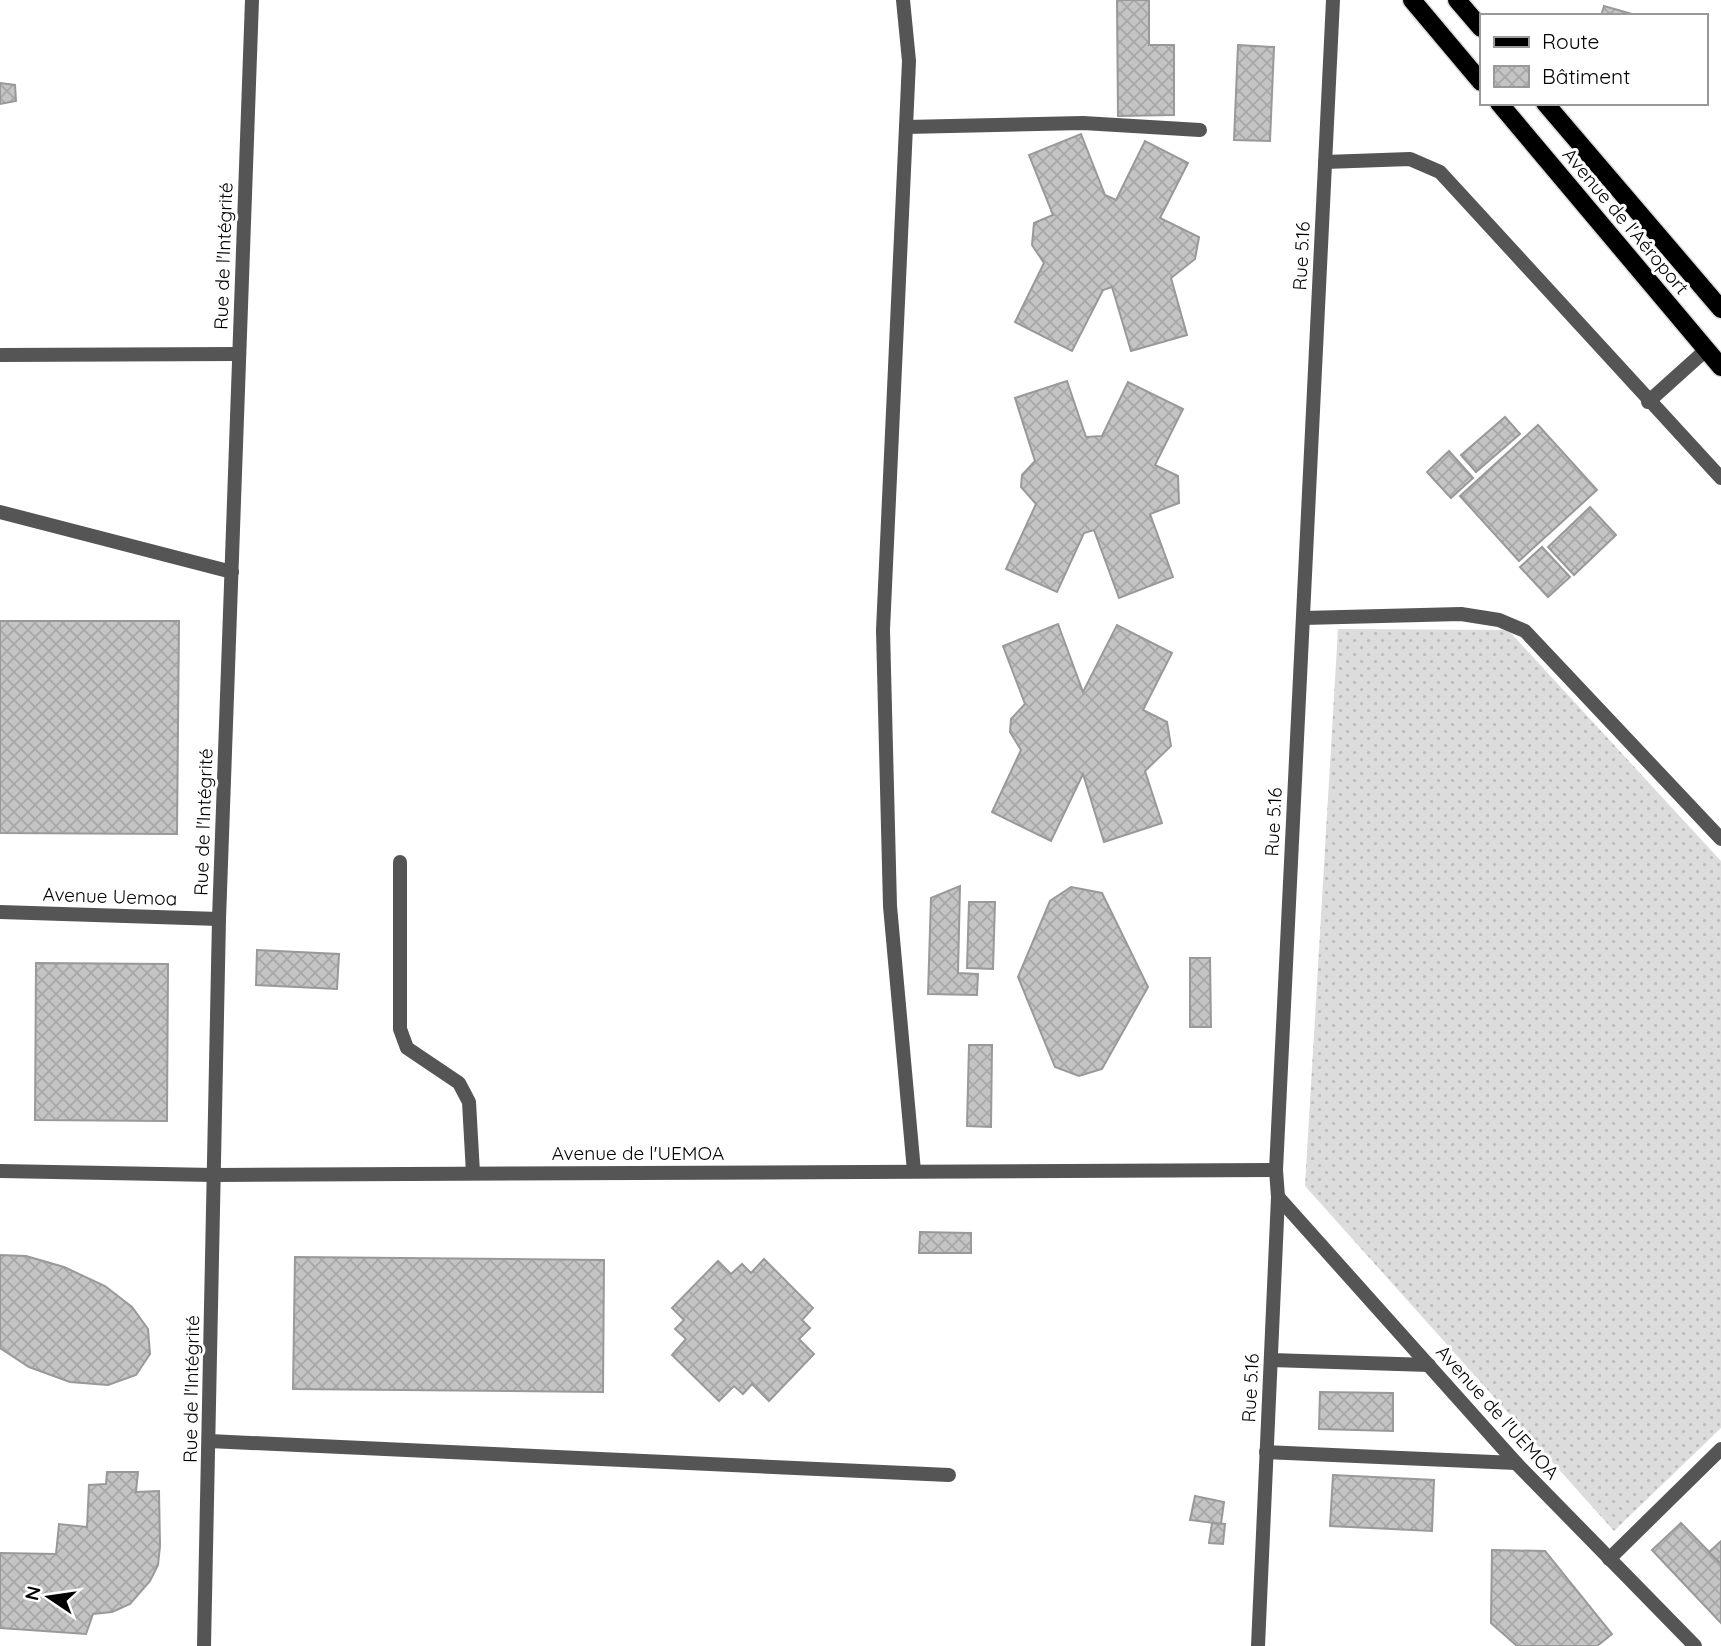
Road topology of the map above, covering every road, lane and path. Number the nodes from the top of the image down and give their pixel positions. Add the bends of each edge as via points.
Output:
1 (251, 0) edge
2 (903, 0) edge
3 (1333, 0) edge
4 (1412, 0) edge
5 (1457, 0) edge
6 (1480, 27) edge
7 (1480, 81) edge
8 (1501, 105) edge
9 (1547, 105) edge
10 (906, 127) junction
11 (1200, 130) dead end
12 (1325, 162) junction
13 (1721, 309) edge
14 (1707, 349) junction
15 (239, 354) junction
16 (0, 355) edge
17 (1721, 367) edge
18 (1648, 402) junction
19 (1721, 478) edge
20 (0, 512) edge
21 (232, 572) junction
22 (1303, 618) junction
23 (1721, 839) edge
24 (400, 862) dead end
25 (0, 912) edge
26 (219, 919) junction
27 (1276, 1170) junction
28 (0, 1171) edge
29 (914, 1171) junction
30 (473, 1173) junction
31 (214, 1175) junction
32 (1278, 1197) junction
33 (1272, 1360) junction
34 (1429, 1365) junction
35 (209, 1441) junction
36 (1721, 1449) edge
37 (1266, 1452) junction
38 (1516, 1463) junction
39 (949, 1475) dead end
40 (1609, 1559) junction
41 (204, 1646) edge
42 (1258, 1646) edge
43 (1695, 1646) edge

1 - 15 street, Rue de l'Intégrité
2 - 10 street via 909,61
3 - 12 street, Rue 5.16
4 - 7 main road
5 - 6 main road
8 - 14 main road, Avenue de l'Aéroport
9 - 13 main road, Avenue de l'Aéroport
10 - 11 street via 1083,123
10 - 29 street via 883,630 890,906
12 - 18 street via 1410,159 1440,172
12 - 22 street, Rue 5.16
14 - 17 main road, Avenue de l'Aéroport
14 - 18 street
15 - 16 street
15 - 21 street, Rue de l'Intégrité
18 - 19 street
20 - 21 street
21 - 26 street, Rue de l'Intégrité
22 - 23 street via 1461,614 1499,620 1525,631
22 - 27 street, Rue 5.16
24 - 30 street via 400,1029 407,1048 459,1083 469,1102
25 - 26 street, Avenue Uemoa
26 - 31 street, Rue de l'Intégrité
27 - 29 street, Avenue de l'UEMOA
27 - 32 street, Rue 5.16
28 - 31 street, Avenue de l'UEMOA
29 - 30 street, Avenue de l'UEMOA
30 - 31 street, Avenue de l'UEMOA
31 - 35 street, Rue de l'Intégrité
32 - 33 street, Rue 5.16
32 - 34 street, Avenue de l'UEMOA
33 - 34 street
33 - 37 street, Rue 5.16
34 - 38 street, Avenue de l'UEMOA
35 - 39 street
35 - 41 street, Rue de l'Intégrité
36 - 40 street
37 - 38 street
37 - 42 street, Rue 5.16
38 - 40 street, Avenue de l'UEMOA
40 - 43 street, Avenue de l'UEMOA

